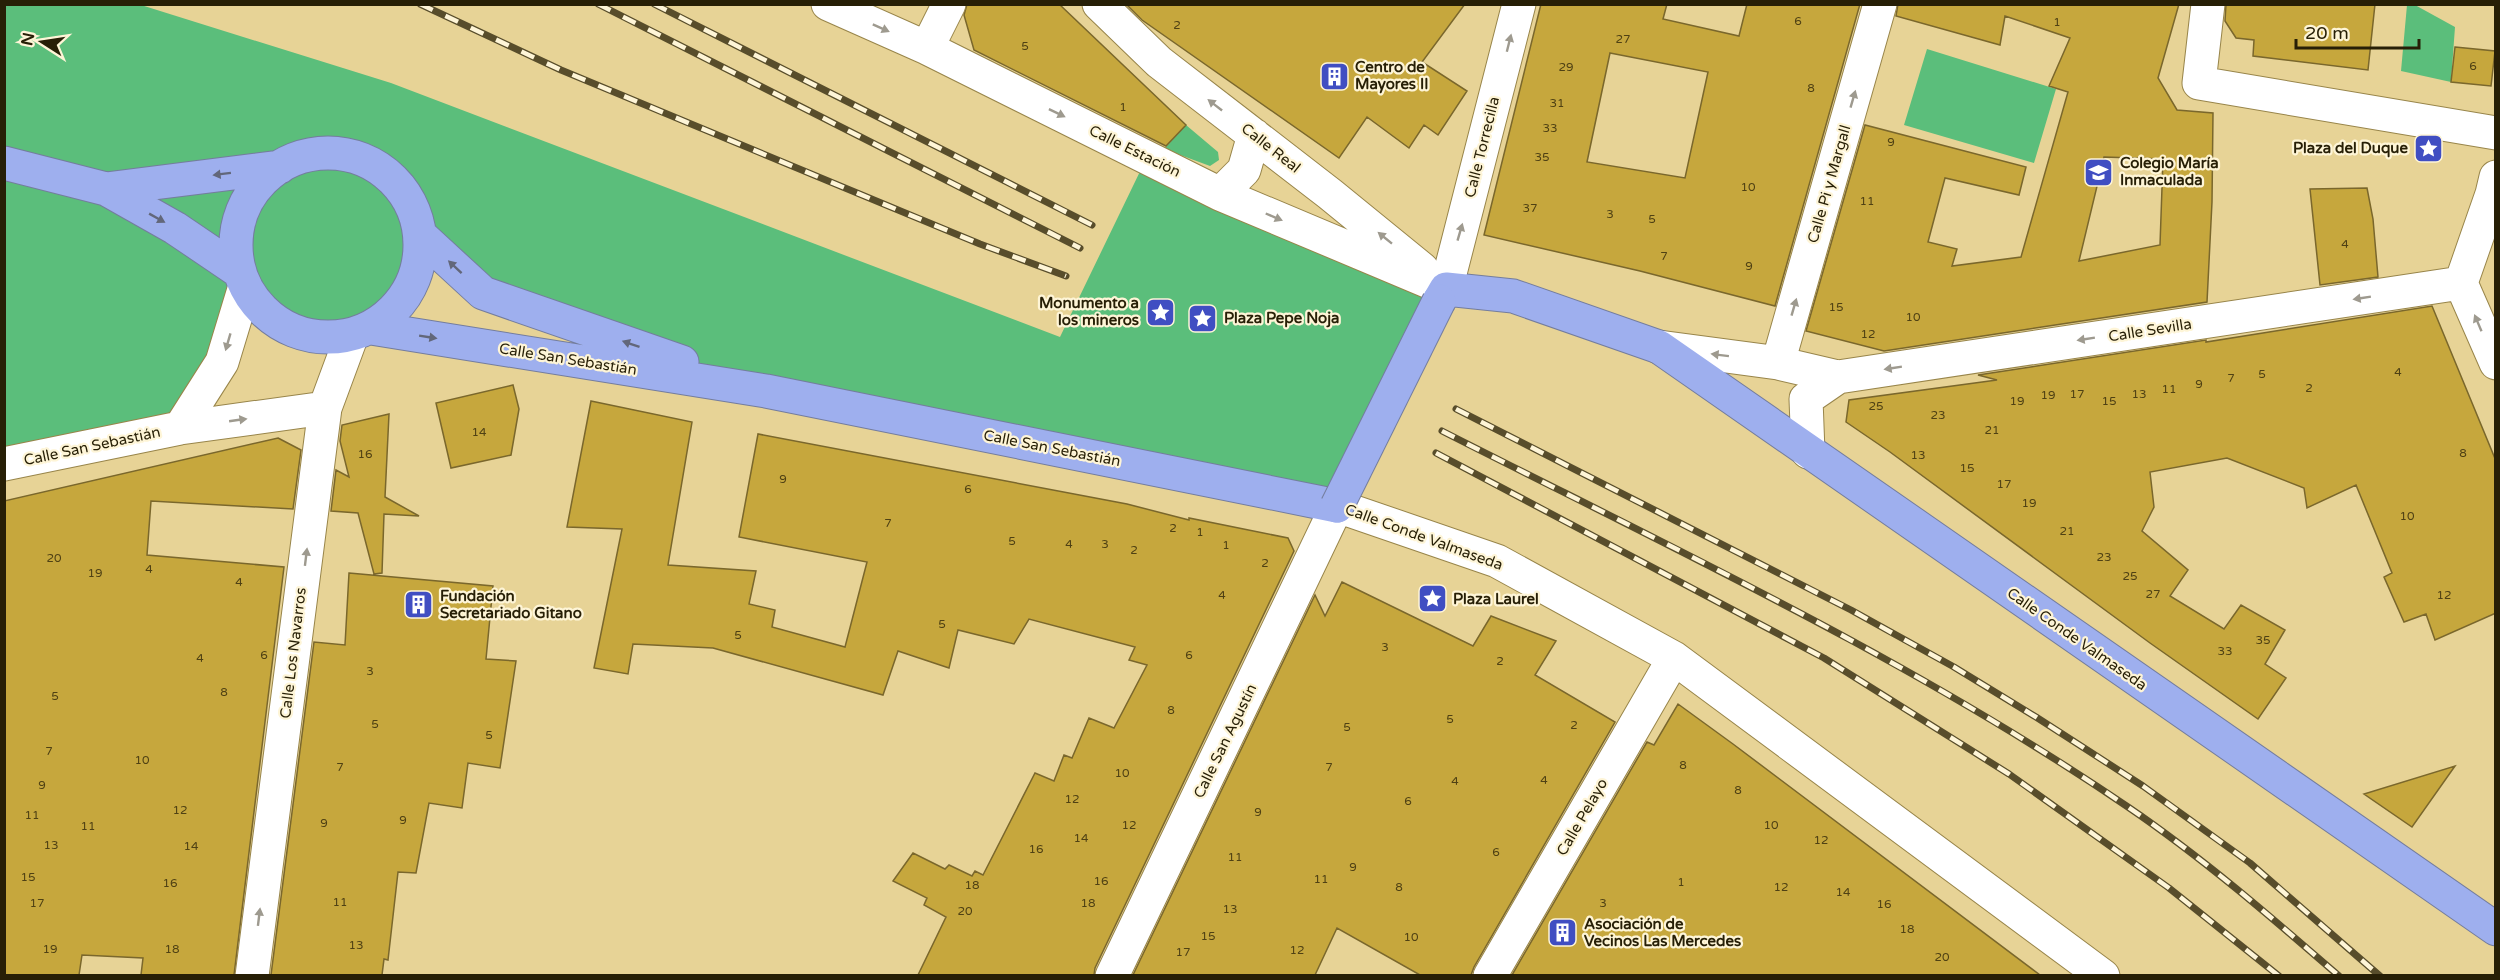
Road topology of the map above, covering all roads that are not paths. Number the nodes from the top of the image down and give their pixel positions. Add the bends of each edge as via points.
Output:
1 (828, 4) edge
2 (949, 4) edge
3 (1099, 4) edge
4 (1519, 4) edge
5 (1880, 4) edge
6 (2208, 4) edge
7 (927, 48) junction
8 (2496, 133) edge
9 (1254, 135) junction
10 (4, 163) edge
11 (280, 167) junction
12 (2494, 188) edge
13 (106, 189) junction
14 (1220, 194) junction
15 (420, 235) junction
16 (242, 279) junction
17 (2461, 283) junction
18 (1443, 295) junction
19 (361, 332) junction
20 (1659, 347) junction
21 (1778, 363) junction
22 (2496, 363) edge
23 (1838, 377) junction
24 (766, 391) junction
25 (325, 408) junction
26 (180, 428) junction
27 (1808, 452) junction
28 (4, 465) edge
29 (1338, 506) junction
30 (1674, 658) junction
31 (2496, 930) edge
32 (252, 975) edge
33 (1112, 975) edge
34 (1490, 975) edge
35 (2103, 975) edge

1 -> 7 street, Calle Estación
2 - 7 street
9 -> 3 street, Calle Real via 1160,62
18 -> 4 street, Calle Torrecilla
21 -> 5 street, Calle Pi y Margall
6 - 8 street via 2199,84
7 -> 14 street, Calle Estación
9 - 14 street via 1244,170
18 -> 9 street, Calle Real
10 - 13 highway
11 -> 13 highway
11 - 15 highway via 304,156 330,153 379,168 399,186 413,209
11 - 16 highway via 257,187 242,213 236,243
12 - 17 street
13 -> 16 highway via 175,228
14 -> 18 street, Calle Estación
15 - 19 highway via 417,272 399,304
24 -> 15 highway, Calle San Sebastián via 483,293
16 - 19 highway via 264,312 290,330 320,338
16 -> 26 street, Calle San Sebastián via 222,362
22 -> 17 street
17 -> 23 street, Calle Sevilla
18 - 20 highway, Calle Conde Valmaseda via 1514,296
18 - 29 highway, bridge
19 -> 24 highway, Calle San Sebastián
19 - 25 street, Calle Los Navarros
21 -> 20 street, Calle Conde Valmaseda
20 - 27 highway, Calle Conde Valmaseda
21 - 23 street, Calle Sevilla
23 - 27 street, Calle Sevilla via 1806,399
24 - 29 highway, Calle San Sebastián
26 -> 25 street, Calle San Sebastián
32 -> 25 street, Calle Los Navarros
26 - 28 street, Calle San Sebastián
27 - 31 highway, Calle Conde Valmaseda
29 - 30 street, Calle Conde Valmaseda via 1497,561
29 - 33 street, Calle San Agustín
30 - 34 street, Calle Pelayo
30 - 35 street, Calle Conde Valmaseda

